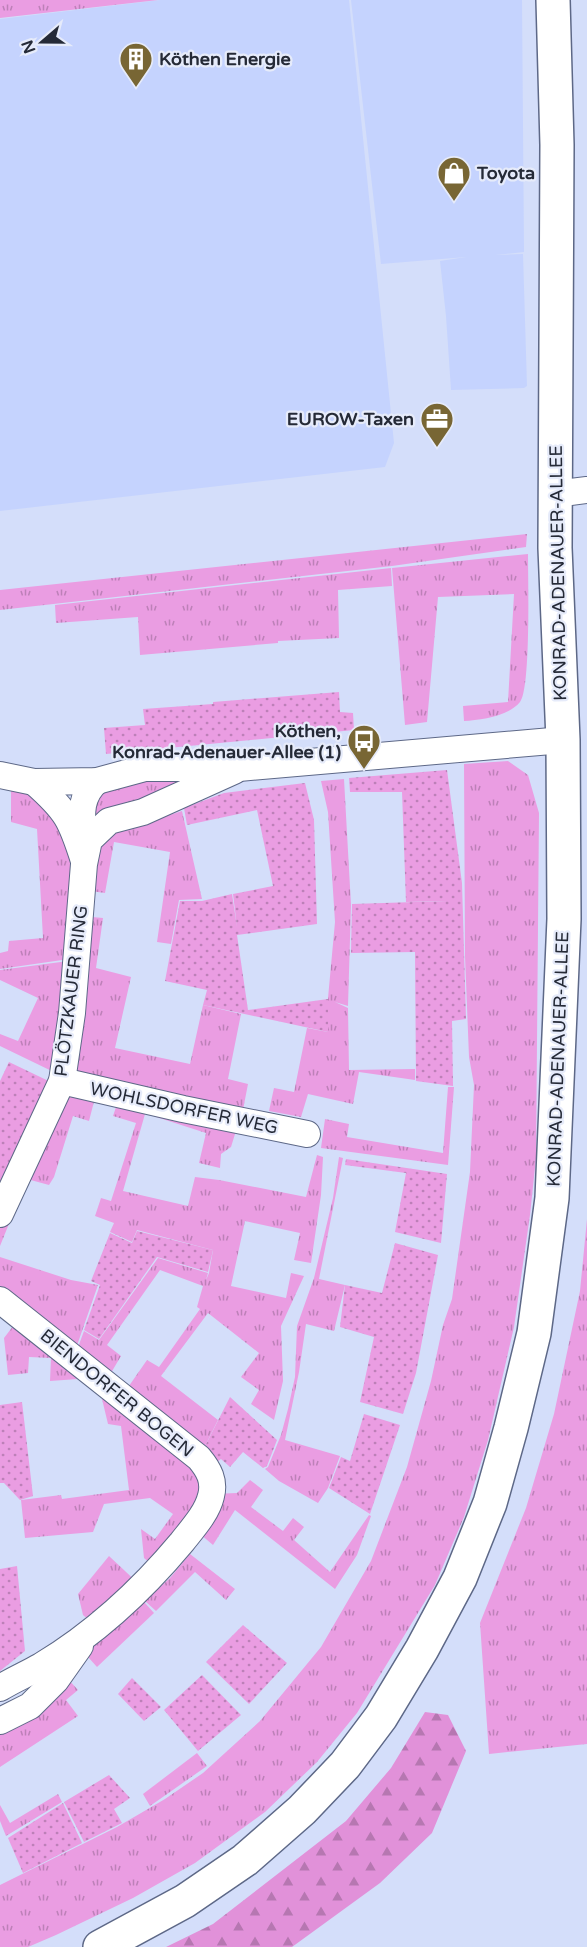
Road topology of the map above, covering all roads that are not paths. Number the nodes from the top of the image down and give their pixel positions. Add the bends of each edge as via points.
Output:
1 (553, 0) edge
2 (587, 490) edge
3 (555, 494) junction
4 (563, 740) junction
5 (239, 768) junction
6 (0, 775) edge
7 (97, 781) junction
8 (34, 782) junction
9 (83, 811) junction
10 (109, 821) junction
11 (84, 864) junction
12 (62, 1081) junction
13 (307, 1134) dead end
14 (0, 1214) edge
15 (0, 1300) edge
16 (91, 1631) junction
17 (0, 1688) edge
18 (0, 1721) edge
19 (100, 1947) edge

1 - 3 main road, KONRAD-ADENAUER-ALLEE via 557,145
2 - 3 street
3 - 4 main road, KONRAD-ADENAUER-ALLEE
4 - 5 street, PLÖTZKAUER RING
4 - 19 main road, KONRAD-ADENAUER-ALLEE via 564,919 552,1198 534,1333 512,1428 485,1514 460,1578 422,1649 381,1717 345,1765 246,1860 185,1901
5 - 7 street, PLÖTZKAUER RING via 145,768
5 - 10 street, PLÖTZKAUER RING via 143,812
6 - 8 street, PLÖTZKAUER RING
7 - 8 street, PLÖTZKAUER RING
7 - 9 street, PLÖTZKAUER RING via 85,794
8 - 9 street, PLÖTZKAUER RING
8 - 11 street, PLÖTZKAUER RING via 69,818
9 - 10 street, PLÖTZKAUER RING
9 - 11 street, PLÖTZKAUER RING
10 - 11 street, PLÖTZKAUER RING via 88,840
11 - 12 street, PLÖTZKAUER RING via 72,1013
12 - 13 street, WOHLSDORFER WEG
12 - 14 street, PLÖTZKAUER RING
15 - 16 street, BIENDORFER BOGEN via 199,1458 212,1480 207,1508 189,1534 141,1587
16 - 17 street, BIENDORFER BOGEN
16 - 18 street, BIENDORFER BOGEN via 56,1680 30,1706

